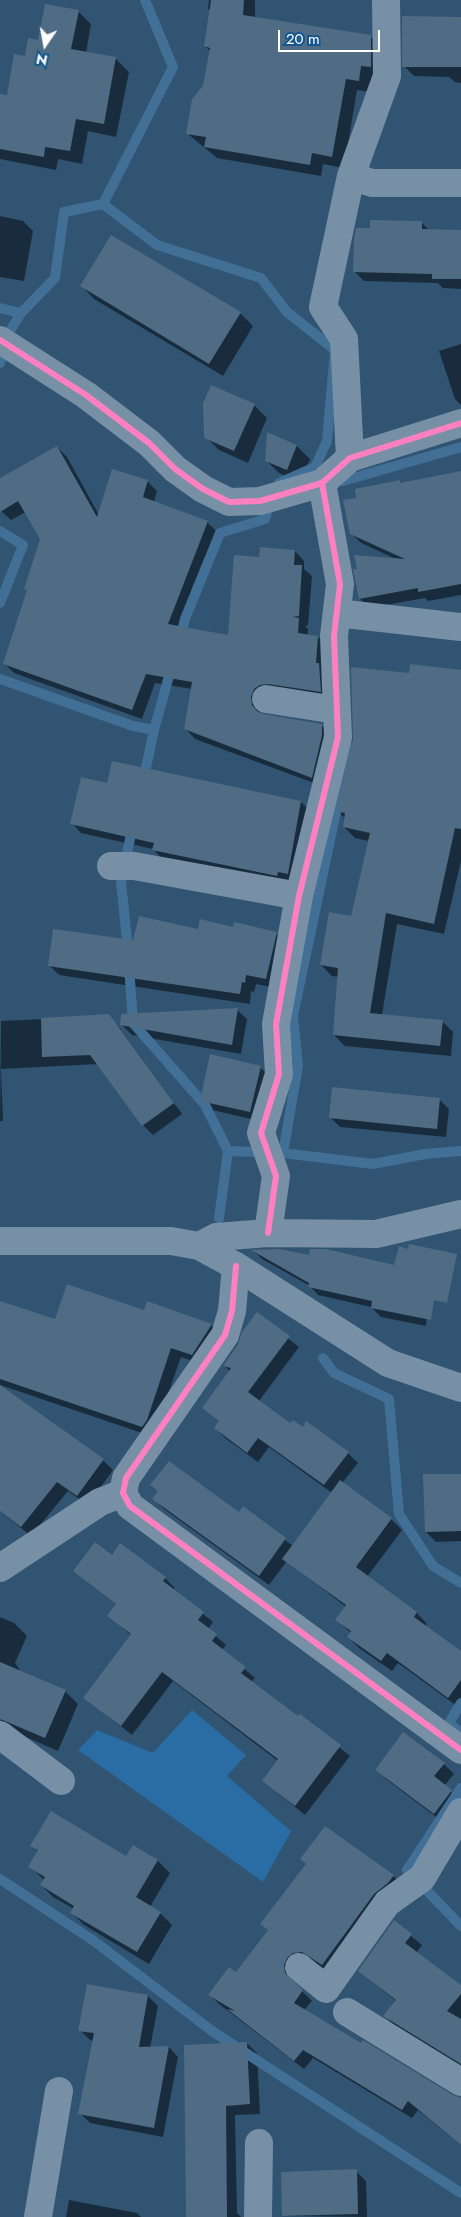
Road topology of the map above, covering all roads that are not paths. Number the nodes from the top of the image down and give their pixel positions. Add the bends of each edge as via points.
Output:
1 (386, 0) edge
2 (351, 176) junction
3 (461, 183) edge
4 (9, 347) edge
5 (461, 424) edge
6 (350, 458) junction
7 (322, 483) junction
8 (337, 613) junction
9 (461, 627) edge
10 (266, 699) dead end
11 (336, 710) junction
12 (122, 866) dead end
13 (298, 896) junction
14 (461, 1214) edge
15 (268, 1233) junction
16 (0, 1241) edge
17 (199, 1246) junction
18 (236, 1266) junction
19 (461, 1388) edge
20 (123, 1493) junction
21 (1, 1565) edge
22 (0, 1734) edge
23 (461, 1750) edge
24 (61, 1781) dead end
25 (461, 1812) edge
26 (299, 1966) dead end
27 (346, 2012) dead end
28 (461, 2082) edge
29 (59, 2092) dead end
30 (259, 2143) dead end
31 (38, 2217) edge
32 (258, 2217) edge

1 - 2 street via 387,76
2 - 3 street via 372,183
2 - 6 street via 323,307 344,339
4 - 7 street via 86,395 149,443 175,469 229,502 270,498
5 - 6 street
6 - 7 street
7 - 8 street via 340,584
8 - 9 street
8 - 11 street via 334,636
10 - 11 street
11 - 13 street via 338,737
12 - 13 street
13 - 15 street via 276,1024 279,1074 261,1132 276,1176
14 - 15 street via 376,1234
15 - 17 street via 216,1237
16 - 17 street via 171,1241
17 - 18 street
18 - 19 street via 388,1362
18 - 20 street via 232,1311 225,1335 126,1478
20 - 21 street via 100,1502
20 - 23 street via 130,1506
22 - 24 street
25 - 26 street via 416,1883 387,1903 326,1989
27 - 28 street
29 - 31 street
30 - 32 street

